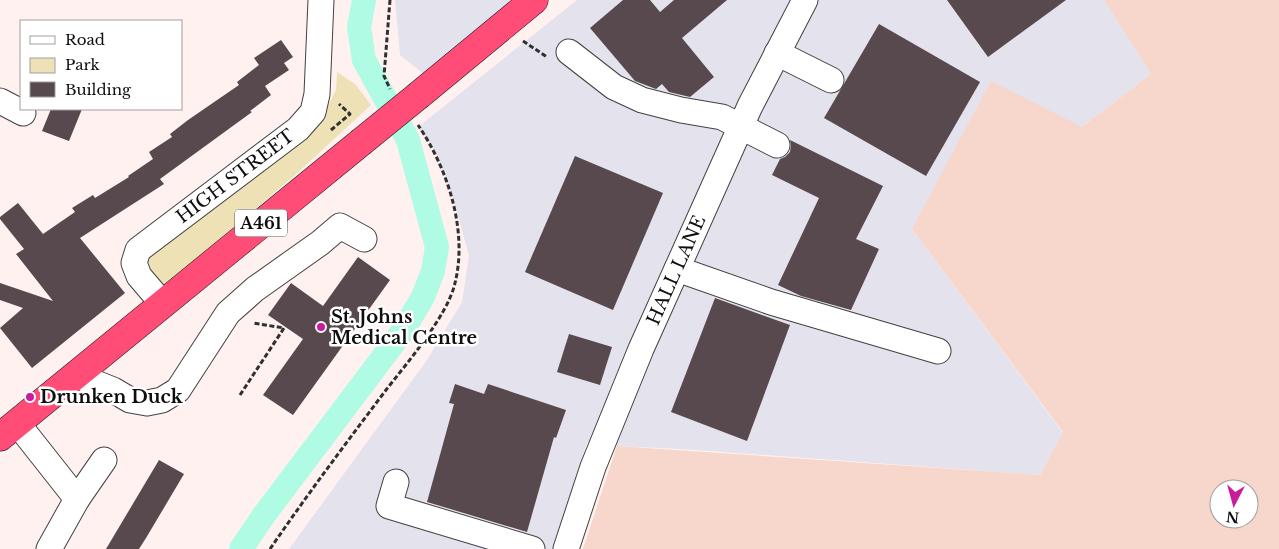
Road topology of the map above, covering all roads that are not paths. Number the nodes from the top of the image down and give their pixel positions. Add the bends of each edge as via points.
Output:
1 (321, 0) edge
2 (534, 0) edge
3 (805, 0) edge
4 (569, 52) dead end
5 (777, 54) junction
6 (831, 80) dead end
7 (741, 126) junction
8 (777, 145) dead end
9 (364, 239) dead end
10 (678, 268) junction
11 (162, 303) junction
12 (938, 351) dead end
13 (75, 375) junction
14 (8, 430) edge
15 (104, 460) dead end
16 (396, 482) dead end
17 (77, 499) junction
18 (50, 549) edge
19 (532, 549) edge
20 (566, 549) edge

1 - 11 street, HIGH STREET via 318,94 313,112 298,129 138,250 134,264 139,276
2 - 11 highway, A461, bridge
3 - 5 street, HALL LANE
4 - 7 street via 614,87 642,100 722,117
5 - 6 street
5 - 7 street, HALL LANE
7 - 8 street
7 - 10 street, HALL LANE
9 - 13 street via 340,226 255,288 228,313 178,390 162,400 147,403 130,400
10 - 12 street via 771,302
10 - 20 street, HALL LANE via 593,467
11 - 13 highway, A461
13 - 14 highway, A461
14 - 17 street
15 - 17 street
16 - 19 street via 389,506
17 - 18 street

